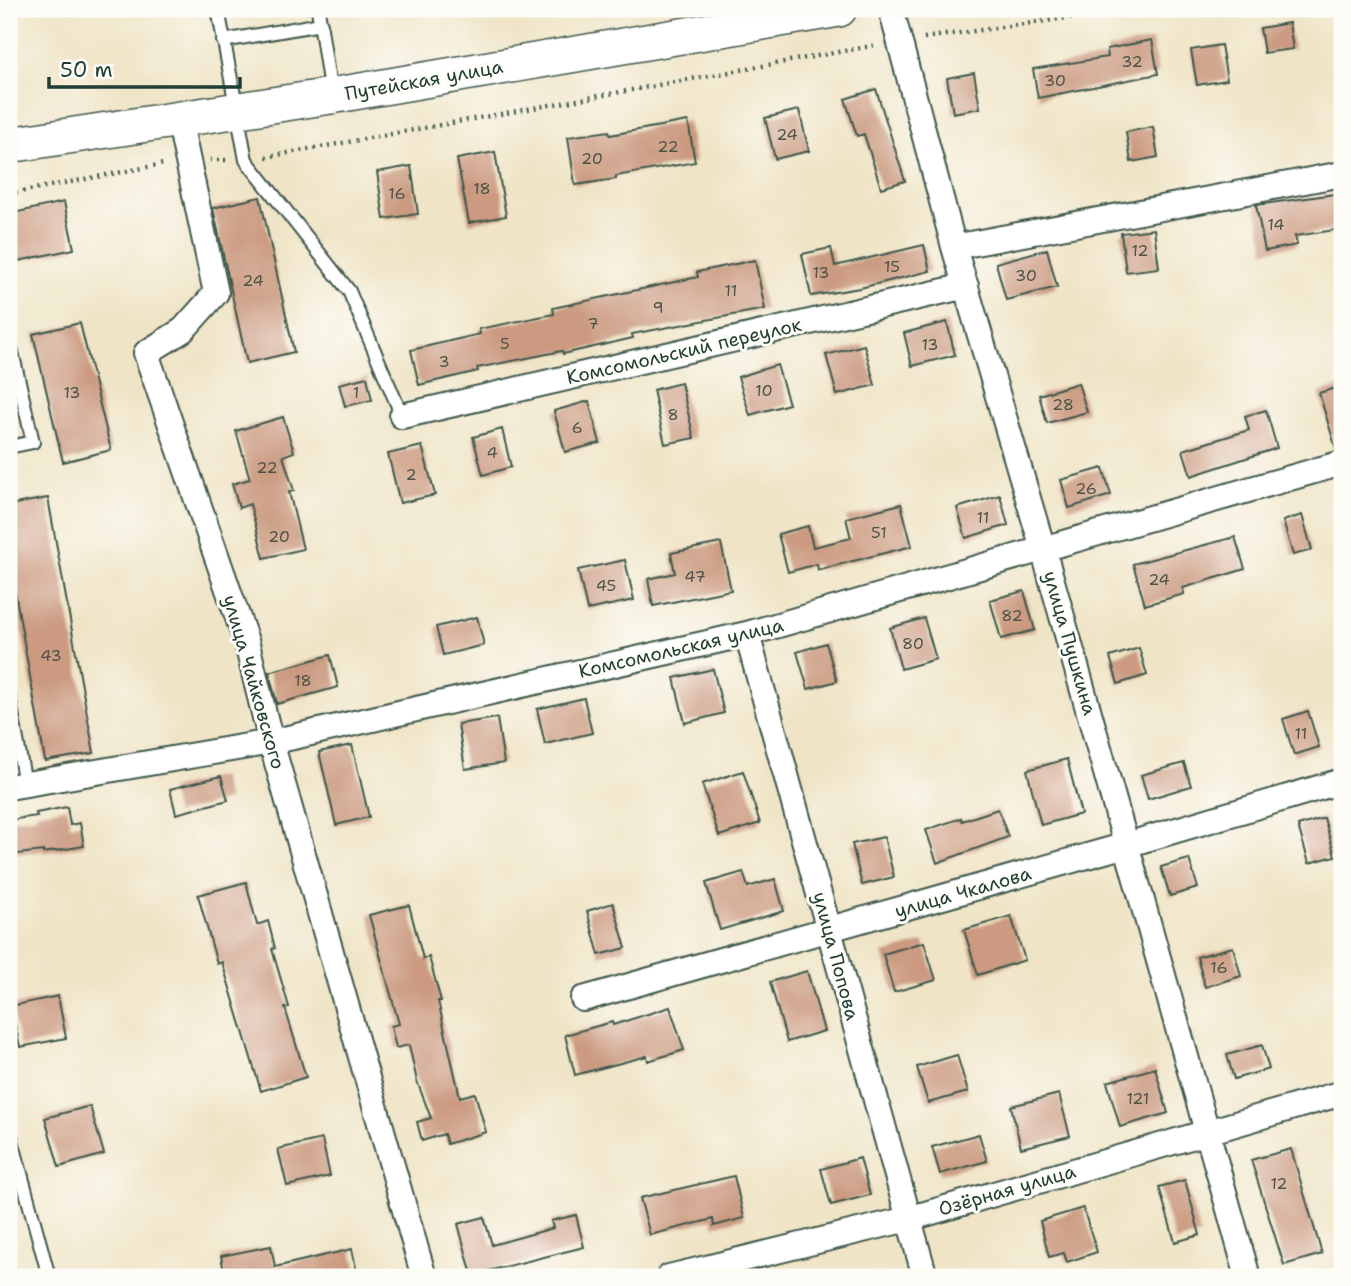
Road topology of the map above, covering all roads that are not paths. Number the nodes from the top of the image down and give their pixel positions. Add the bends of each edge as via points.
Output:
1 (218, 9) edge
2 (317, 9) edge
3 (839, 9) edge
4 (891, 9) edge
5 (321, 24) junction
6 (223, 41) junction
7 (331, 96) junction
8 (235, 110) junction
9 (179, 119) junction
10 (9, 145) edge
11 (1342, 174) edge
12 (954, 247) junction
13 (966, 286) junction
14 (10, 343) edge
15 (402, 416) joint
16 (9, 447) edge
17 (1342, 463) edge
18 (1043, 549) junction
19 (747, 634) junction
20 (9, 696) edge
21 (271, 742) junction
22 (1342, 781) edge
23 (17, 786) edge
24 (1126, 845) junction
25 (829, 930) junction
26 (583, 999) dead end
27 (1342, 1093) edge
28 (9, 1129) edge
29 (1208, 1133) junction
30 (908, 1219) junction
31 (49, 1277) edge
32 (424, 1277) edge
33 (669, 1277) edge
34 (925, 1277) edge
35 (1248, 1277) edge

1 - 6 lane
2 - 5 lane
3 - 7 main road, Путейская улица
4 - 12 street, улица Пушкина
5 - 6 lane
5 - 7 lane
6 - 8 lane
7 - 8 main road, Путейская улица
8 - 9 main road, Путейская улица
8 - 15 lane via 246,160 349,292
9 - 10 main road, Путейская улица
9 - 21 street, улица Чайковского via 216,293 183,330 146,353 247,644
11 - 12 street
12 - 13 street, улица Пушкина
13 - 15 street, Комсомольский переулок
13 - 18 street, улица Пушкина
14 - 16 lane via 33,442
17 - 18 street, Комсомольская улица
18 - 19 street, Комсомольская улица
18 - 24 street, улица Пушкина
19 - 21 street, Комсомольская улица
19 - 25 street, улица Попова
20 - 23 lane
21 - 23 street, Комсомольская улица
21 - 32 street, улица Чайковского
22 - 24 street, улица Чкалова
24 - 25 street, улица Чкалова
24 - 29 street, улица Пушкина
25 - 26 street, улица Чкалова
25 - 30 street, улица Попова
27 - 29 street, Озёрная улица
28 - 31 lane
29 - 30 street, Озёрная улица
29 - 35 street, улица Пушкина
30 - 33 street, Озёрная улица
30 - 34 street, улица Попова

